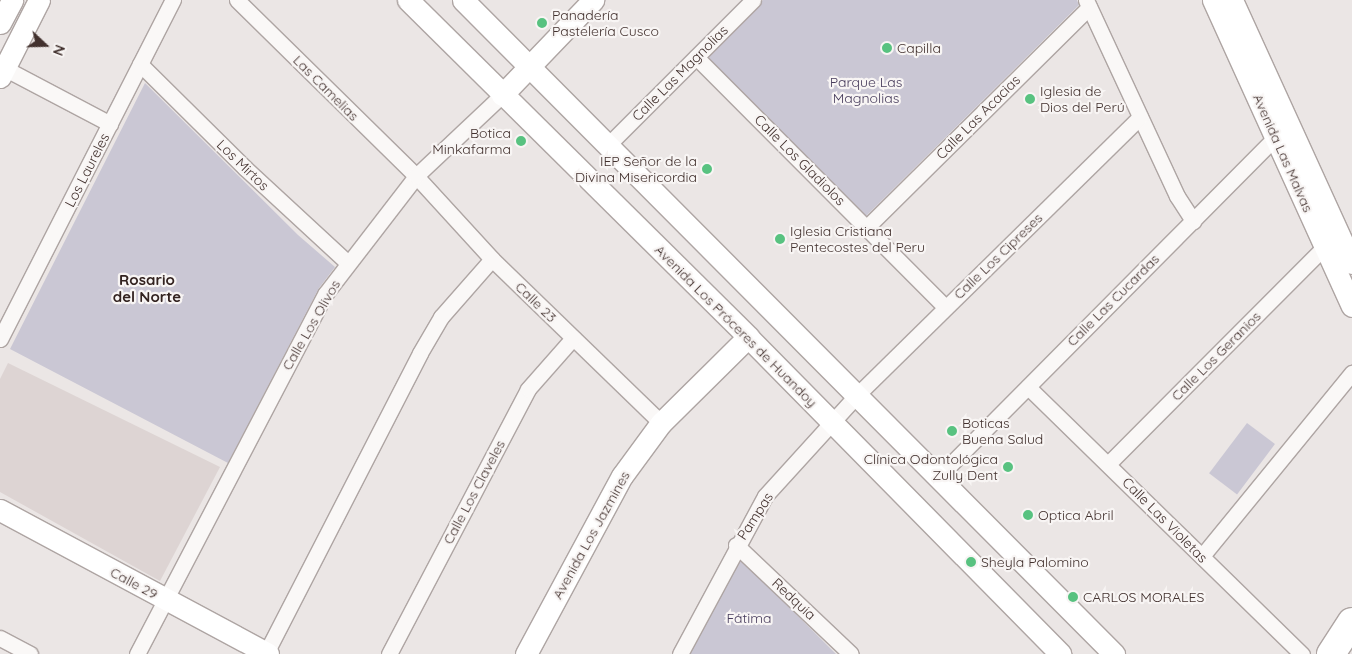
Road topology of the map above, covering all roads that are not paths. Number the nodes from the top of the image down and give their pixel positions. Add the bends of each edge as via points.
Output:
1 (12, 0) edge
2 (39, 0) edge
3 (173, 0) edge
4 (237, 0) edge
5 (408, 0) edge
6 (464, 0) edge
7 (593, 0) edge
8 (753, 0) edge
9 (1213, 0) edge
10 (1232, 0) edge
11 (1087, 4) edge
12 (0, 23) edge
13 (696, 57) junction
14 (140, 64) junction
15 (530, 66) junction
16 (2, 73) edge
17 (502, 95) junction
18 (1140, 117) junction
19 (110, 124) junction
20 (1283, 130) junction
21 (608, 146) junction
22 (416, 176) junction
23 (1193, 221) junction
24 (868, 226) junction
25 (1324, 247) junction
26 (492, 259) junction
27 (348, 263) junction
28 (1352, 263) edge
29 (1352, 306) edge
30 (946, 307) junction
31 (748, 337) junction
32 (573, 338) junction
33 (0, 339) edge
34 (1352, 373) edge
35 (1028, 387) junction
36 (856, 396) junction
37 (661, 423) junction
38 (832, 423) junction
39 (1108, 464) junction
40 (938, 477) junction
41 (0, 510) edge
42 (736, 545) junction
43 (1202, 556) junction
44 (165, 599) junction
45 (1352, 622) edge
46 (0, 638) edge
47 (267, 653) edge
48 (30, 654) edge
49 (137, 654) edge
50 (389, 654) edge
51 (526, 654) edge
52 (680, 654) edge
53 (851, 654) edge
54 (1061, 654) edge
55 (1114, 654) edge
56 (1302, 654) edge
57 (1331, 654) edge

1 - 12 main road
2 - 16 main road
3 - 14 street, Los Laureles
4 - 22 street, Las Camelias
5 - 17 main road, Avenida Los Próceres de Huandoy
6 - 15 main road
7 - 15 main road, Calle Los Olivos
8 - 13 street, Calle Las Magnolias
9 - 20 main road, Avenida Las Malvas
10 - 20 main road, Avenida Las Malvas
11 - 18 street
11 - 24 street, Calle Las Acacias
13 - 21 street, Calle Las Magnolias
13 - 24 street, Calle Los Gladiolos
14 - 19 street, Los Laureles
14 - 27 street, Los Mirtos via 245,168
15 - 17 main road, Calle Los Olivos
15 - 21 main road
16 - 19 street
17 - 22 street, Calle Los Olivos
17 - 31 main road, Avenida Los Próceres de Huandoy
18 - 23 street via 1177,196
18 - 30 street, Calle Los Cipreses
19 - 33 street, Los Laureles
20 - 23 street, Calle Las Cucardas
20 - 25 main road, Avenida Las Malvas
20 - 28 main road, Avenida Las Malvas
21 - 36 main road
22 - 26 street, Calle 23
22 - 27 street, Calle Los Olivos
23 - 35 street, Calle Las Cucardas
24 - 30 street, Calle Los Gladiolos
25 - 29 main road, Avenida Las Malvas
25 - 39 street, Calle Los Geranios
26 - 32 street, Calle 23
26 - 47 street via 441,317 424,346
27 - 44 street, Calle Los Olivos via 326,293
30 - 36 street, Calle Los Cipreses
31 - 37 main road, Avenida Los Jazmines
31 - 38 main road, Avenida Los Próceres de Huandoy
32 - 37 street, Calle 23
32 - 50 street, Calle Los Claveles via 528,389
34 - 43 street
35 - 39 street, Calle Las Violetas
35 - 40 street, Calle Las Cucardas
36 - 38 street, Pampas
36 - 40 main road
37 - 51 main road, Avenida Los Jazmines via 622,476
38 - 42 street, Pampas via 765,496
38 - 54 main road, Avenida Los Próceres de Huandoy
39 - 43 street, Calle Las Violetas
40 - 55 main road
41 - 44 main road, Calle 29
42 - 52 street, Pampas
42 - 53 street, Redquia
43 - 56 street, Calle Las Violetas
44 - 47 main road, Calle 29
44 - 49 street, Calle Los Olivos
45 - 57 highway
46 - 48 street

